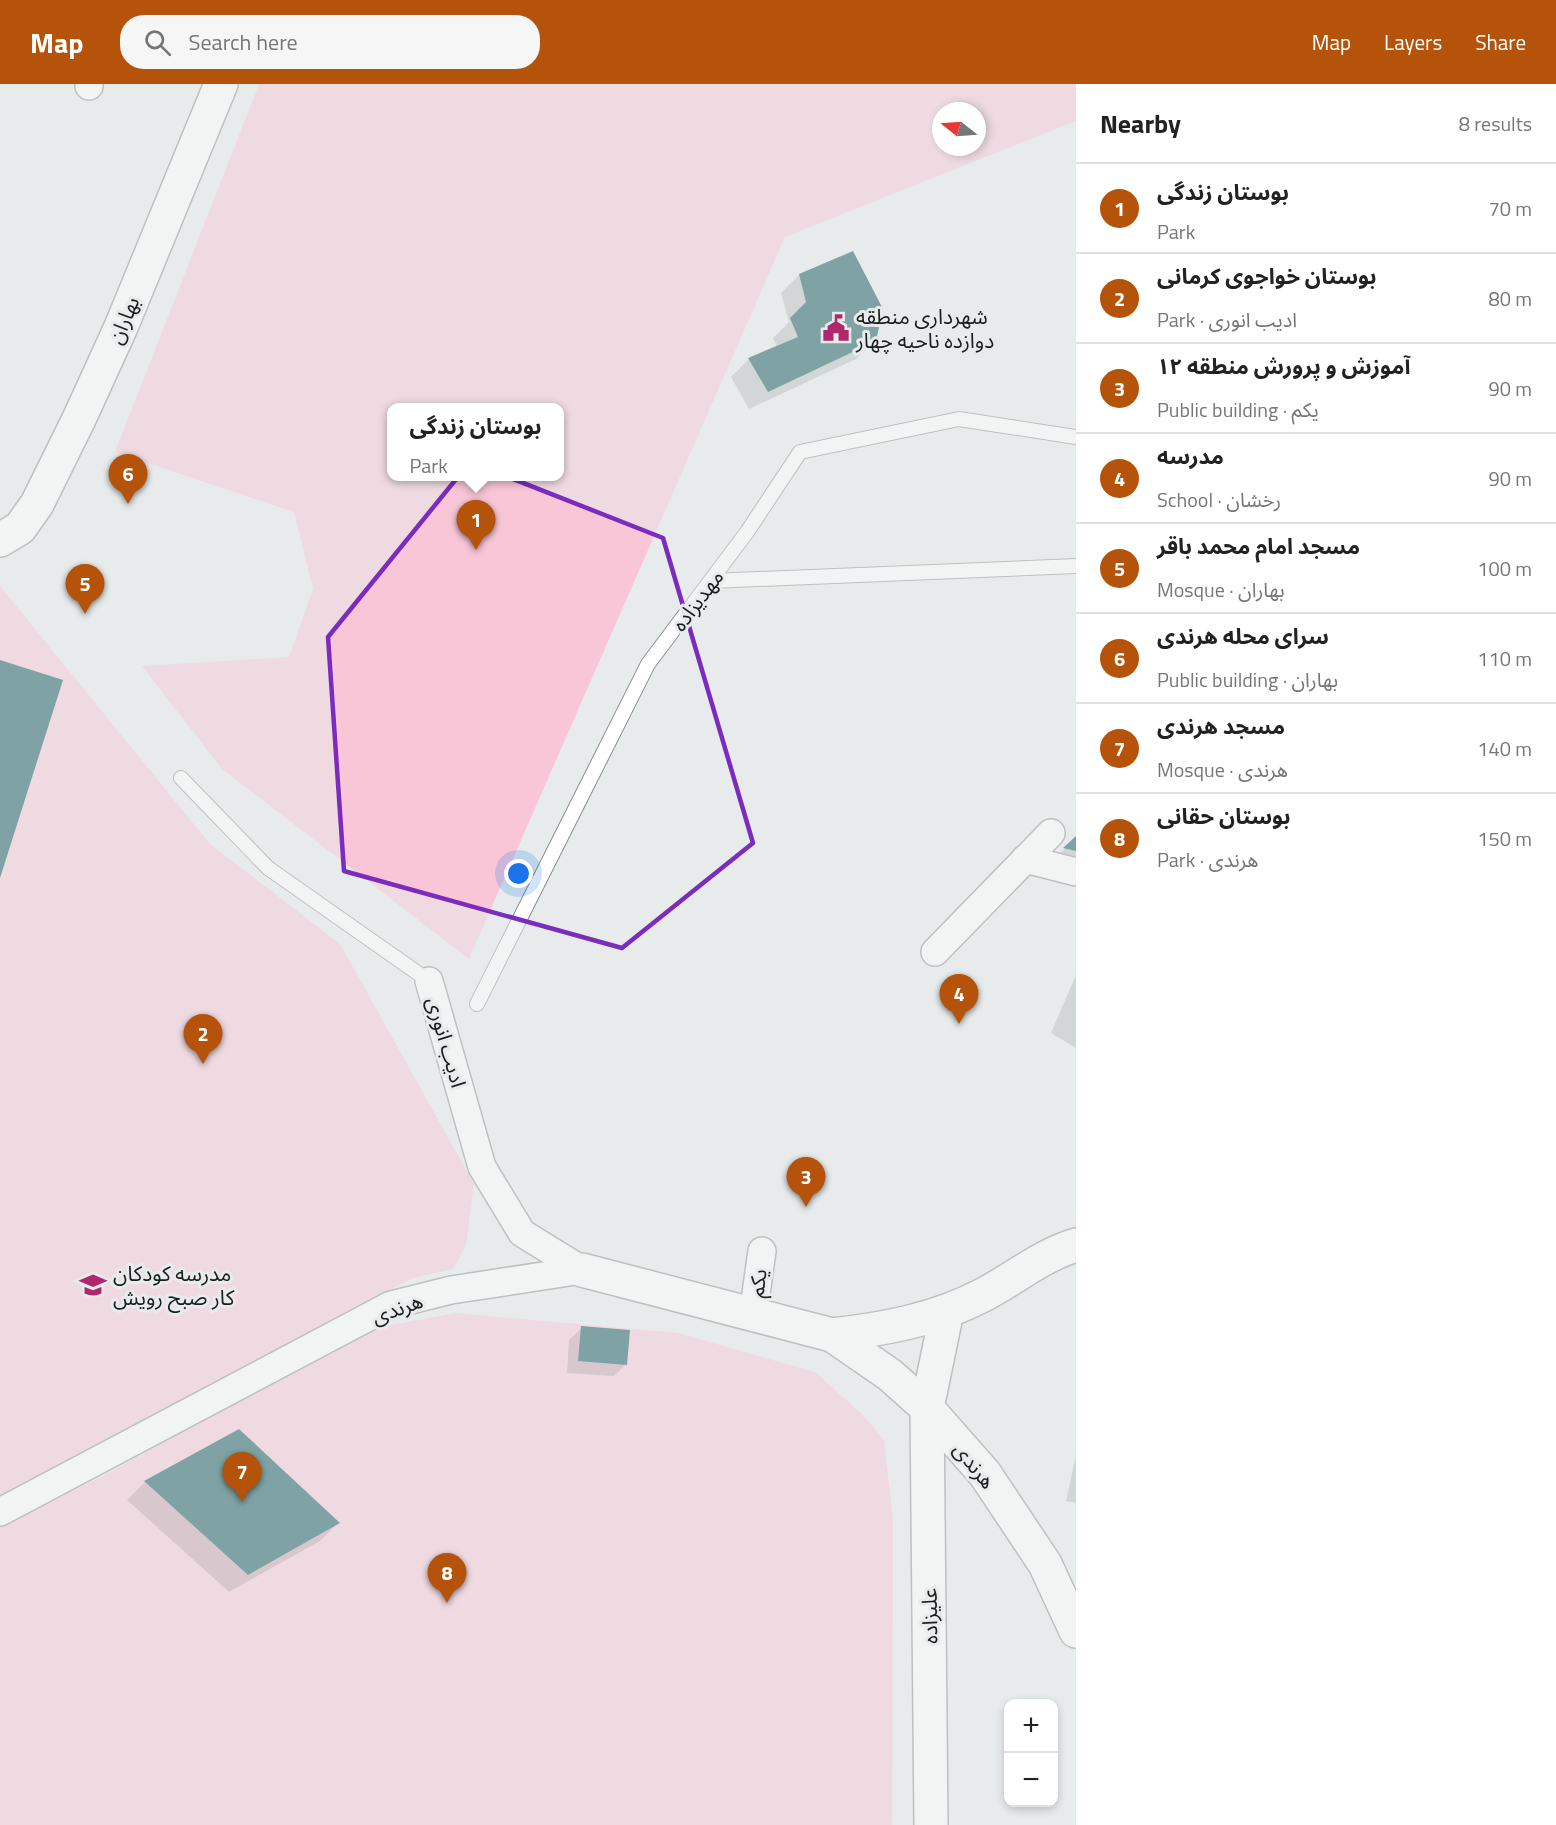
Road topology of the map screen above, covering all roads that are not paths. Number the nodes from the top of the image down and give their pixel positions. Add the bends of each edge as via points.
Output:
1 (221, 84) edge
2 (1076, 437) edge
3 (0, 540) edge
4 (1076, 566) edge
5 (711, 581) junction
6 (181, 778) dead end
7 (1051, 833) dead end
8 (1025, 860) junction
9 (1076, 872) edge
10 (935, 952) dead end
11 (429, 981) joint
12 (477, 1004) dead end
13 (1076, 1245) edge
14 (762, 1251) dead end
15 (582, 1270) junction
16 (947, 1311) junction
17 (753, 1315) junction
18 (832, 1335) junction
19 (927, 1408) junction
20 (0, 1512) edge
21 (1076, 1631) edge
22 (932, 1825) edge

1 - 3 street, بهاران via 121,327 74,429 37,504 20,528
2 - 5 lane, مهدیزاده via 959,419 800,452
4 - 5 lane
5 - 12 lane, مهدیزاده via 648,664
6 - 11 lane, ادیب انوری via 268,868
7 - 8 street
8 - 9 street
8 - 10 street
11 - 15 street, ادیب انوری via 482,1167 522,1233
13 - 16 street, هرندی
14 - 17 street, یکم
15 - 17 street, هرندی
15 - 20 street, هرندی via 451,1290 391,1305
16 - 18 street, هرندی via 890,1329
16 - 19 street, علیزاده
17 - 18 street, هرندی
18 - 19 street, هرندی via 890,1375
19 - 21 street, هرندی via 991,1483 1045,1564
19 - 22 street, علیزاده

